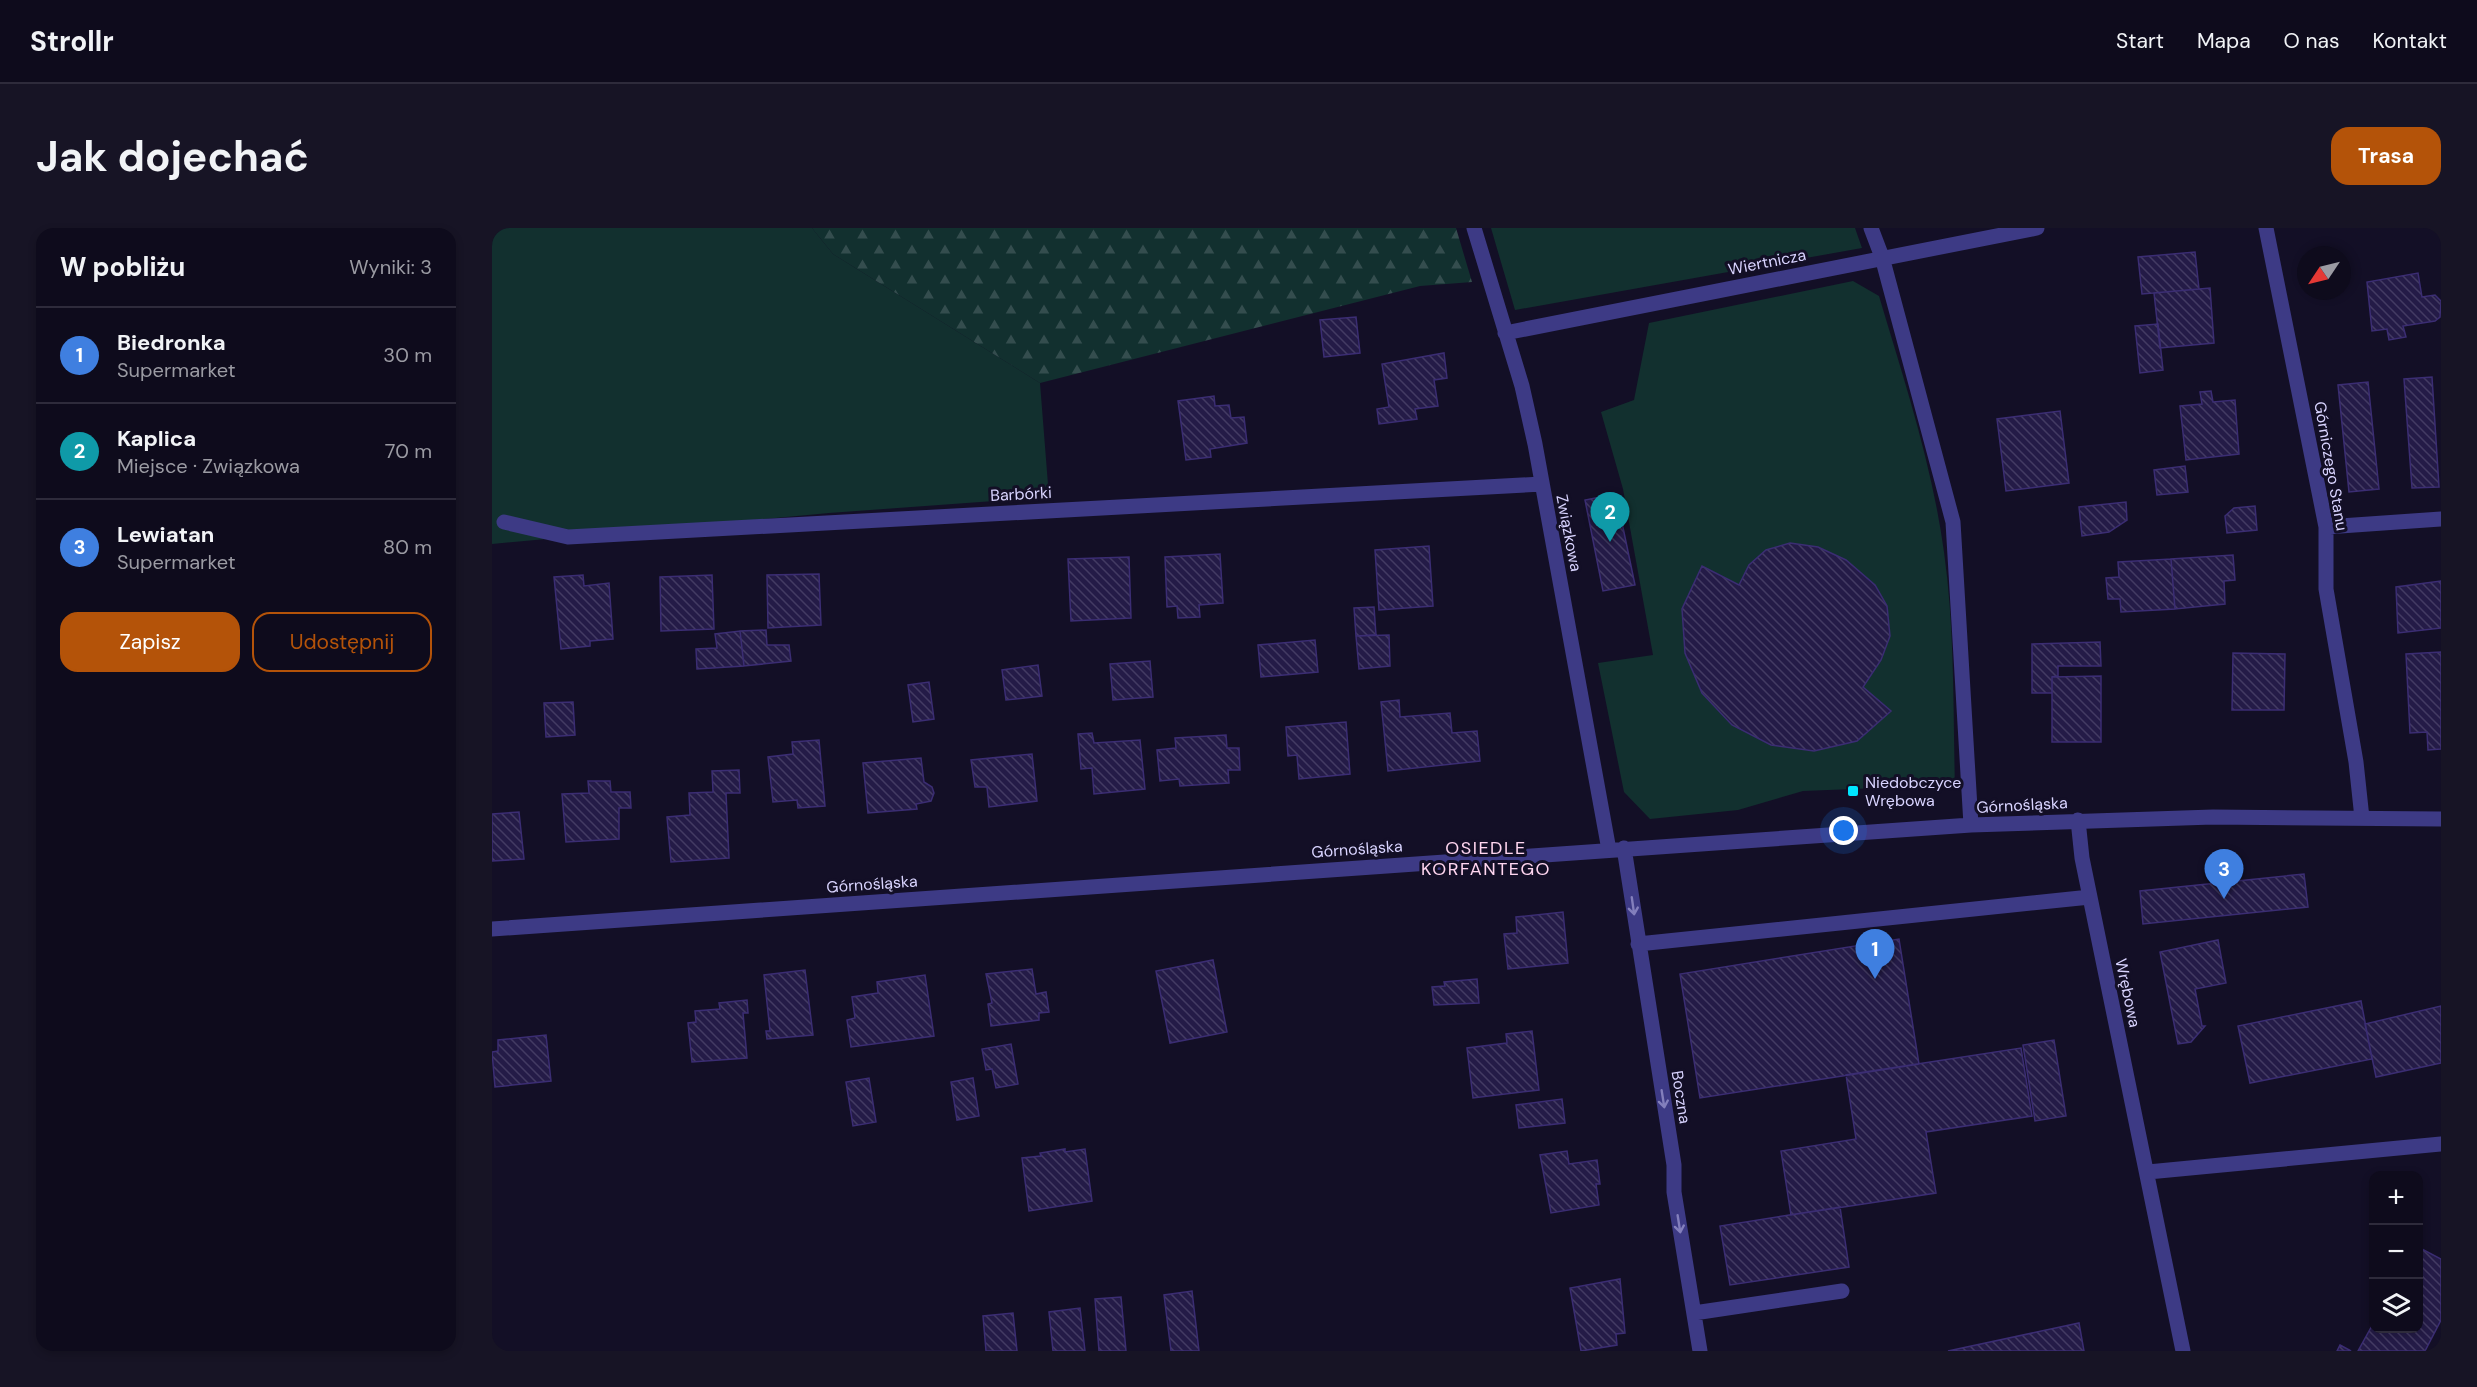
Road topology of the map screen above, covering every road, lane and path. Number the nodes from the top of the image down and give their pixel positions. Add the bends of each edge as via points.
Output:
1 (1474, 228) edge
2 (1871, 228) edge
3 (2037, 228) edge
4 (2266, 228) edge
5 (1882, 257) junction
6 (1505, 333) junction
7 (1542, 484) junction
8 (2441, 519) edge
9 (504, 522) dead end
10 (2326, 527) junction
11 (2362, 818) junction
12 (2441, 819) edge
13 (2078, 820) junction
14 (1971, 825) junction
15 (1617, 849) junction
16 (2090, 897) junction
17 (492, 929) edge
18 (1638, 944) junction
19 (2441, 1144) edge
20 (2148, 1172) junction
21 (1842, 1291) dead end
22 (1694, 1313) junction
23 (1700, 1351) edge
24 (2183, 1351) edge

1 - 6 street, Związkowa
2 - 5 street
3 - 5 street, Wiertnicza
4 - 10 street, Górniczego Stanu
5 - 6 street, Wiertnicza
5 - 14 street via 1953,522
6 - 7 street, Związkowa via 1522,386
7 - 9 street, Barbórki via 568,537
7 - 15 street, Związkowa
8 - 10 street
10 - 11 street, Górniczego Stanu via 2326,590
11 - 12 street, Górnośląska
11 - 13 street, Górnośląska
13 - 14 street, Górnośląska
13 - 16 street, Wrębowa
14 - 15 street, Górnośląska
15 - 17 street, Górnośląska
15 -> 18 street, Boczna
16 - 18 street
16 - 20 street, Wrębowa
18 -> 22 street, Boczna
19 - 20 street
20 - 24 street, Wrębowa
21 - 22 street
22 - 23 street, Boczna

